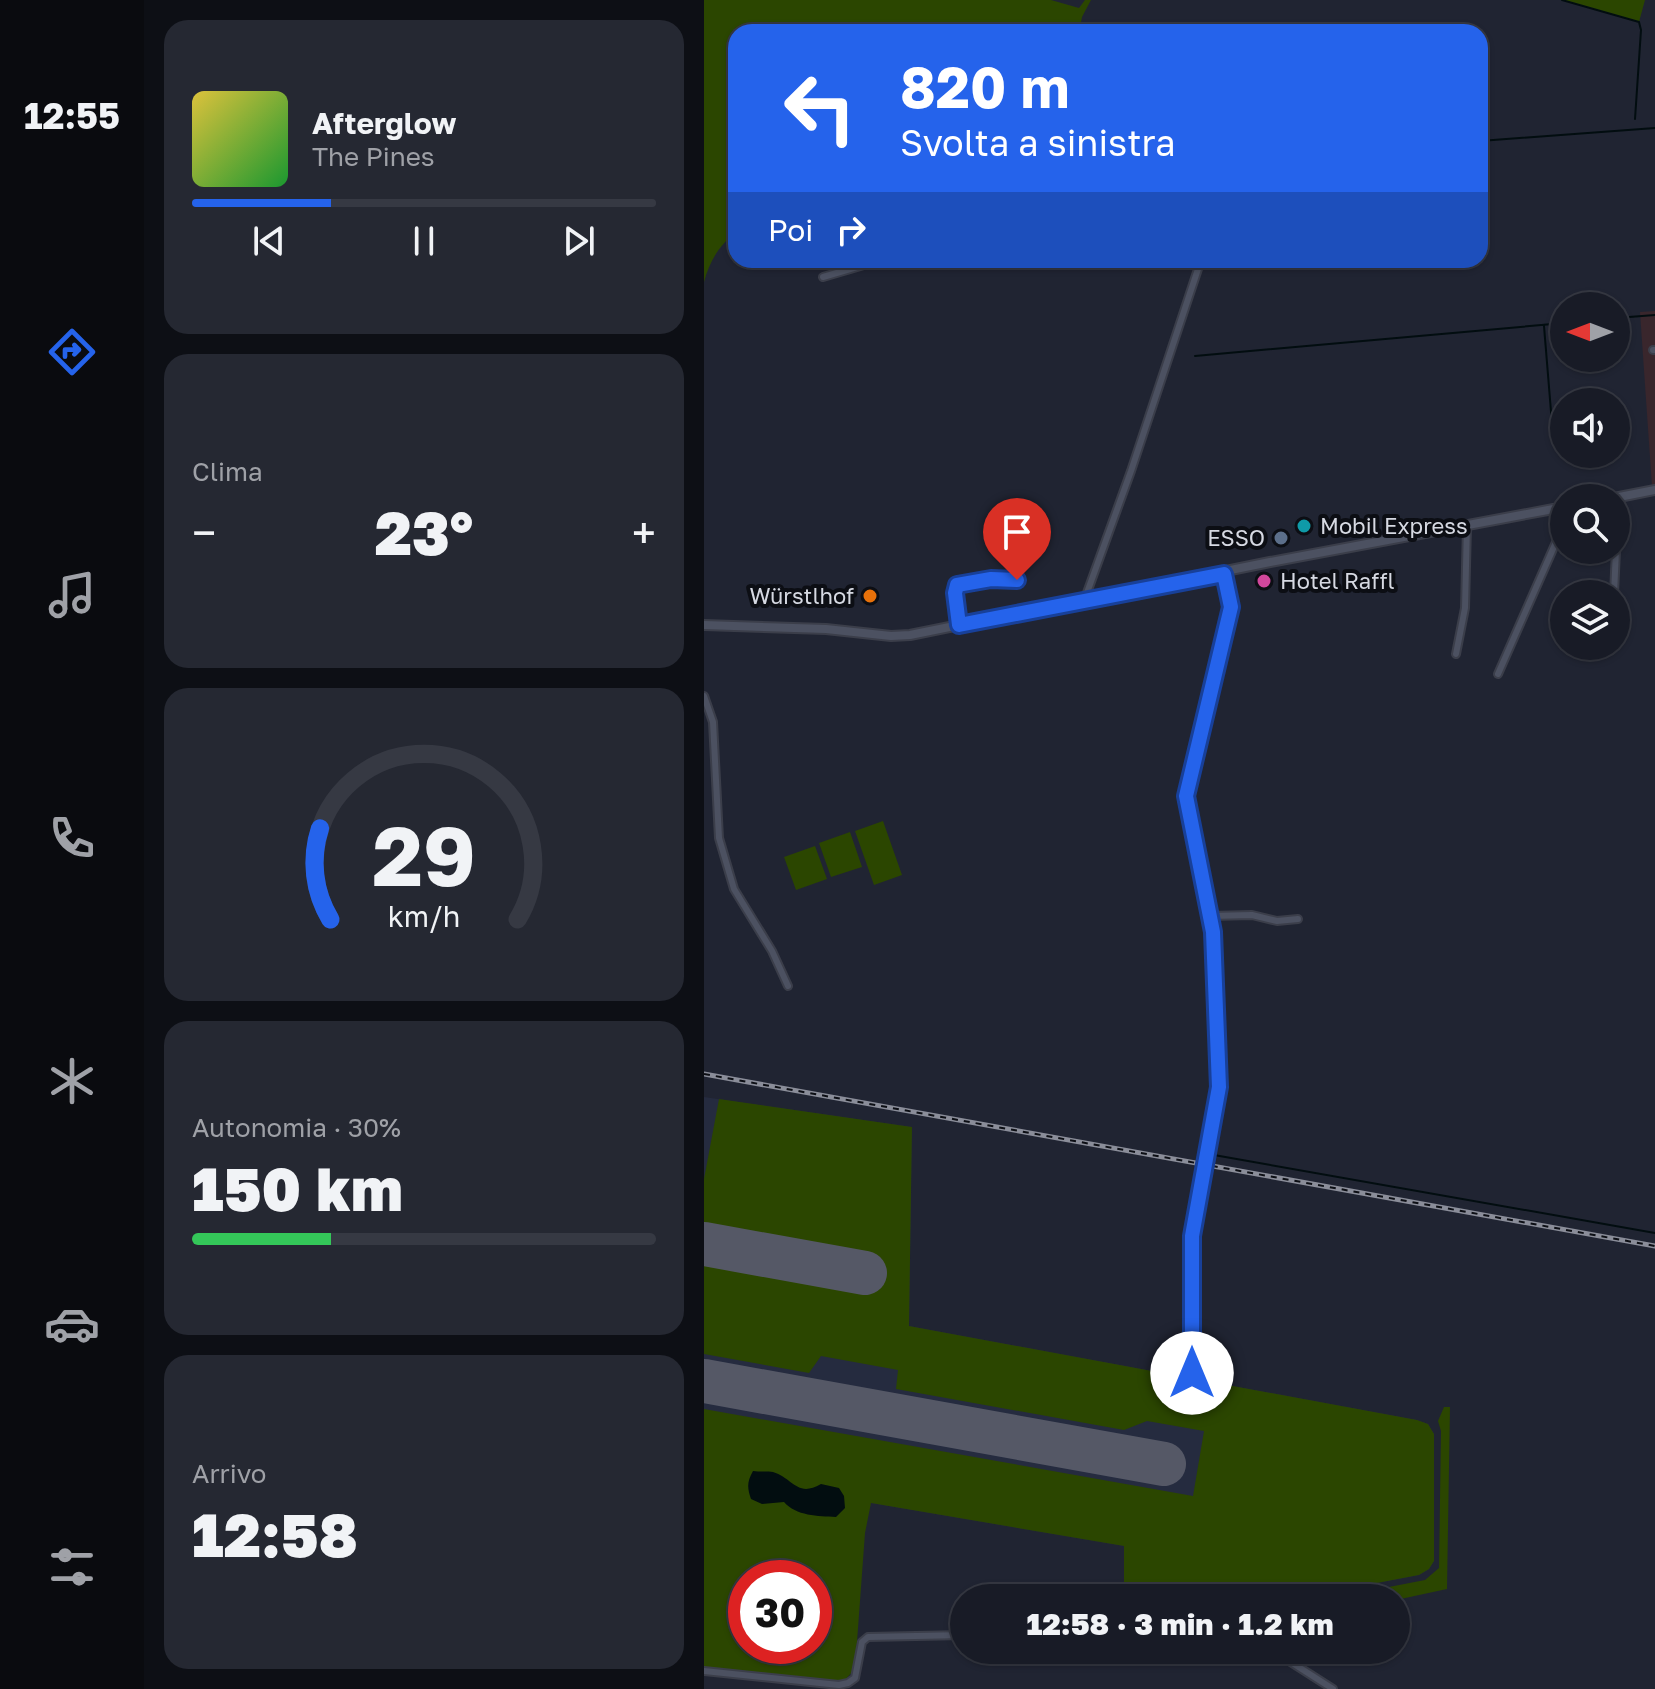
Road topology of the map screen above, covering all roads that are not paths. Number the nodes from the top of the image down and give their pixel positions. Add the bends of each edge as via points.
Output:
1 (854, 268) edge
2 (1198, 268) edge
3 (823, 277) dead end
4 (1655, 490) edge
5 (1630, 495) edge
6 (1550, 510) edge
7 (1467, 525) junction
8 (1550, 556) edge
9 (1224, 574) junction
10 (1017, 580) dead end
11 (1084, 601) junction
12 (704, 625) edge
13 (959, 625) junction
14 (1456, 654) dead end
15 (1498, 674) dead end
16 (704, 696) edge
17 (1210, 916) junction
18 (1298, 919) dead end
19 (788, 986) dead end
20 (1192, 1373) dead end
21 (950, 1635) edge
22 (1294, 1664) edge
23 (704, 1671) edge
24 (1333, 1689) edge

1 - 3 street
2 - 11 street
4 - 5 street
6 - 7 street
7 - 9 street
7 - 14 street via 1465,608
8 - 15 street
9 - 11 street
9 - 17 street via 1231,607 1186,796
10 - 13 street via 957,585
11 - 13 street
12 - 13 street via 891,636
16 - 19 street via 713,722 722,851 734,889
17 - 18 street
17 - 20 street via 1219,1087 1192,1236
21 - 23 street via 868,1637 862,1642 855,1678 839,1685
22 - 24 street

